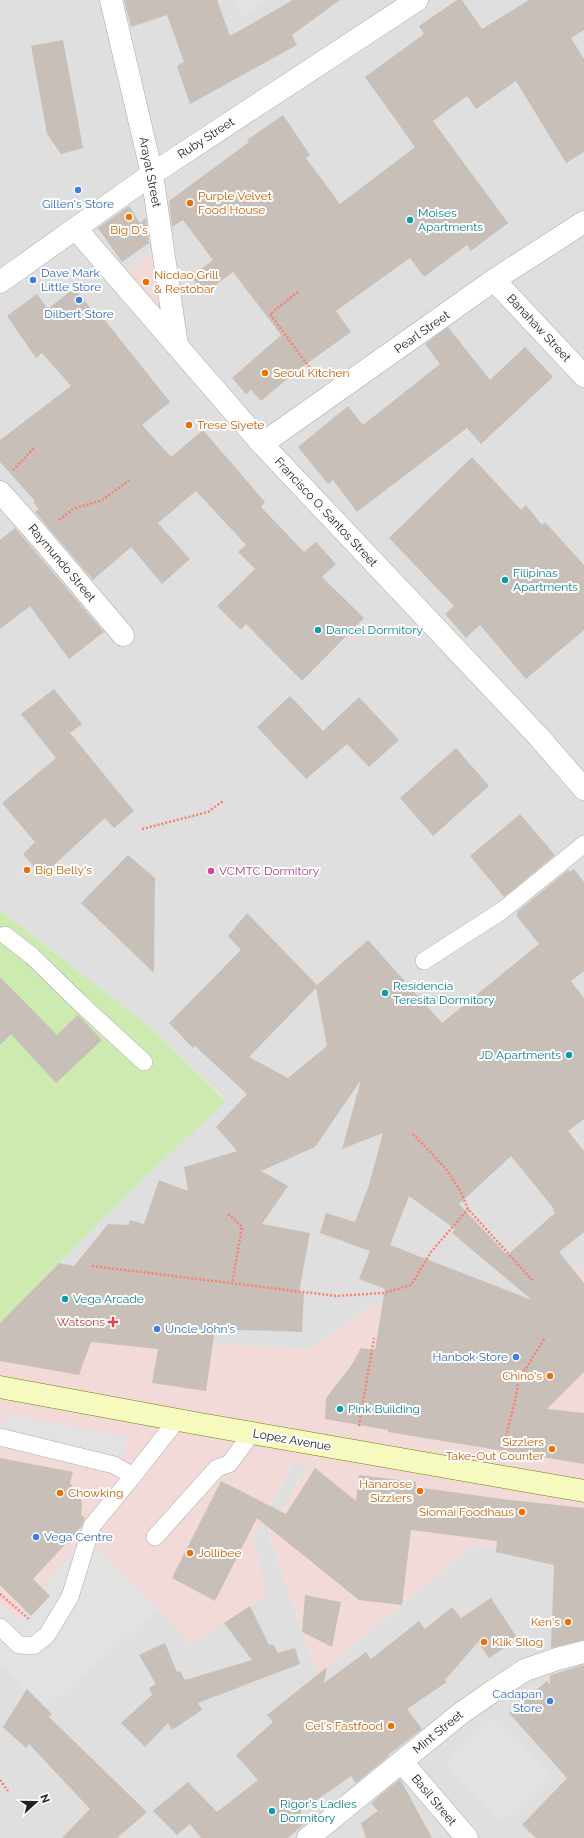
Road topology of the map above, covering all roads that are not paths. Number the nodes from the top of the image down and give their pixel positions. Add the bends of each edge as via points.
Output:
1 (111, 0) edge
2 (417, 0) edge
3 (152, 174) junction
4 (584, 222) edge
5 (76, 229) junction
6 (494, 280) junction
7 (0, 282) edge
8 (177, 346) junction
9 (584, 376) edge
10 (262, 444) junction
11 (0, 492) edge
12 (123, 635) dead end
13 (584, 789) edge
14 (584, 844) edge
15 (5, 935) dead end
16 (424, 961) dead end
17 (144, 1062) dead end
18 (0, 1387) edge
19 (177, 1420) junction
20 (252, 1433) junction
21 (0, 1437) edge
22 (133, 1476) junction
23 (584, 1491) edge
24 (155, 1537) dead end
25 (0, 1627) edge
26 (584, 1652) edge
27 (402, 1762) junction
28 (308, 1838) edge
29 (467, 1838) edge

1 - 3 street, Arayat Street
2 - 3 street, Ruby Street
3 - 5 street, Ruby Street
3 - 8 street, Arayat Street
4 - 6 street, Pearl Street
5 - 7 street, Ruby Street
5 - 8 street, Francisco O. Santos Street
6 - 9 street, Banahaw Street
6 - 10 street, Pearl Street
8 - 10 street, Francisco O. Santos Street
10 - 13 street, Francisco O. Santos Street via 532,730
11 - 12 street, Raymundo Street
14 - 16 lane via 503,910
15 - 17 lane via 32,956
18 - 19 main road, Lopez Avenue
19 - 20 main road, Lopez Avenue
19 - 22 lane
20 - 23 main road, Lopez Avenue
20 - 24 lane via 230,1464 217,1468
21 - 22 lane via 114,1465
22 - 25 lane via 92,1526 70,1596 47,1635 33,1646 19,1645
26 - 27 street, Mint Street via 525,1670 460,1714
27 - 28 street, Mint Street
27 - 29 street, Basil Street

